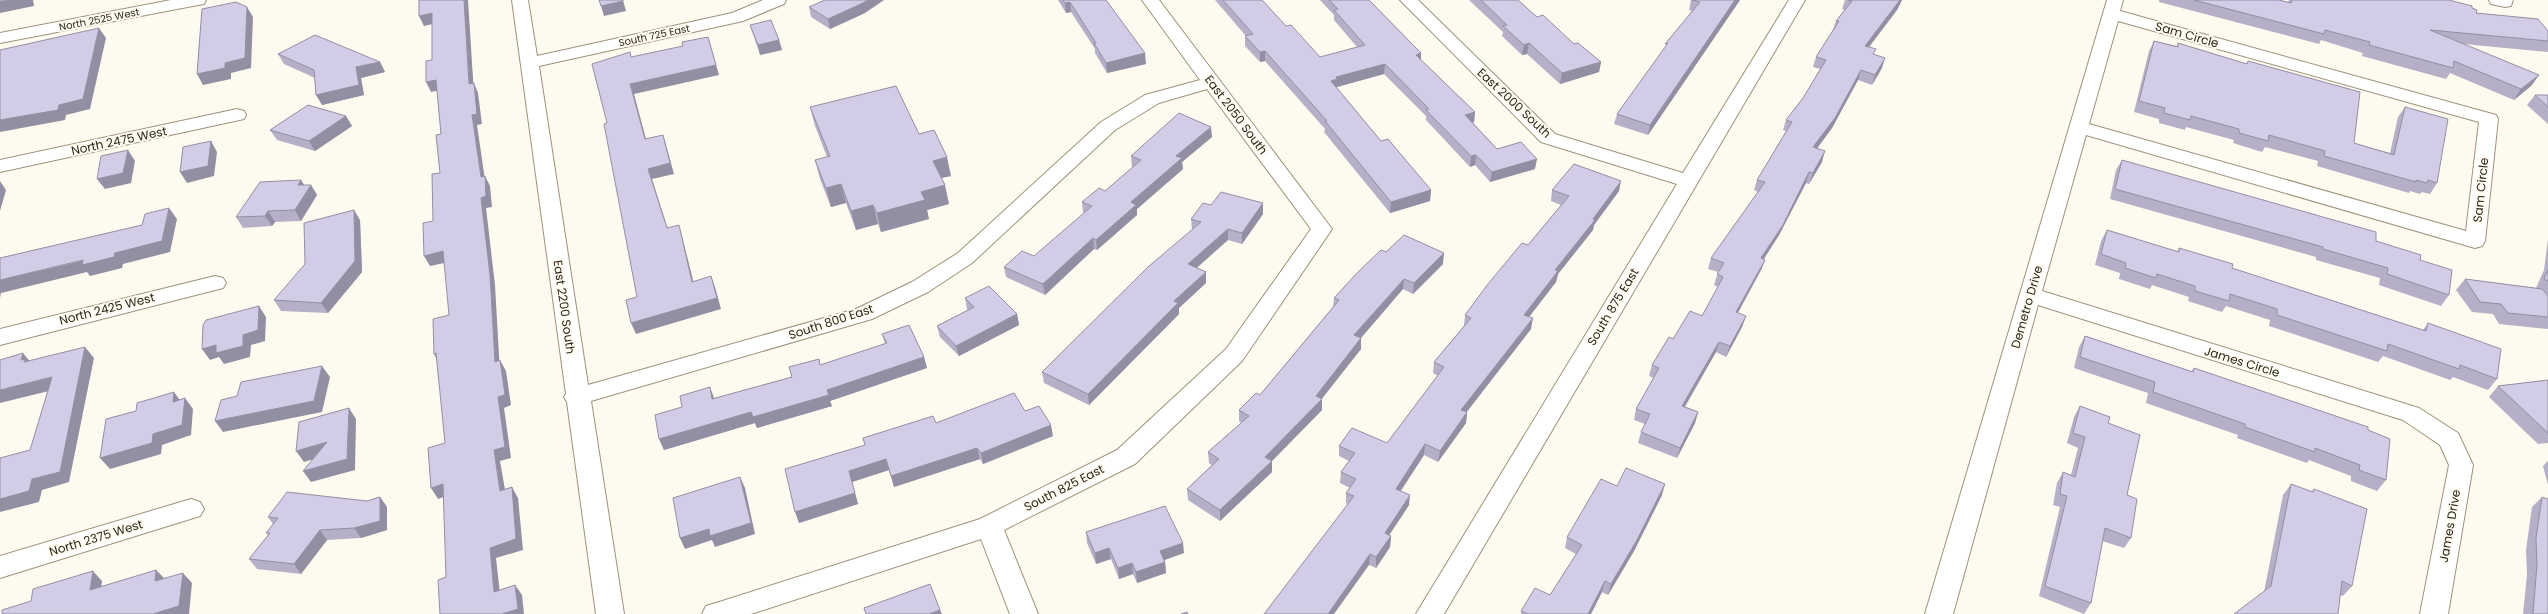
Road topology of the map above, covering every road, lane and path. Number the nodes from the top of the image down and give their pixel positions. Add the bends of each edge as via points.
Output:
1 (198, 0) edge
2 (520, 0) edge
3 (778, 0) edge
4 (1150, 0) edge
5 (1408, 0) edge
6 (1797, 0) edge
7 (2497, 0) edge
8 (2506, 0) edge
9 (2113, 7) edge
10 (0, 38) edge
11 (529, 63) junction
12 (1212, 82) junction
13 (238, 115) dead end
14 (2080, 128) junction
15 (0, 166) edge
16 (1688, 181) junction
17 (1322, 229) joint
18 (215, 283) dead end
19 (2030, 295) junction
20 (0, 337) edge
21 (576, 397) junction
22 (2449, 440) joint
23 (191, 509) dead end
24 (989, 526) junction
25 (0, 567) edge
26 (610, 614) edge
27 (716, 614) edge
28 (1024, 614) edge
29 (1430, 614) edge
30 (1938, 614) edge
31 (2434, 614) edge

1 - 10 street, North 2525 West
2 - 11 street, East 2200 South
3 - 11 street, South 725 East via 737,17
4 - 12 street, East 2050 South
5 - 16 street, East 2000 South via 1548,138
6 - 16 street, South 875 East
7 - 8 street
9 - 14 street, Demetro Drive
9 - 14 street, Sam Circle via 2489,119 2475,241
11 - 21 street, East 2200 South
12 - 17 street, East 2050 South
12 - 21 street, South 800 East via 1152,99 1108,126 965,258 920,288 864,314
13 - 15 street, North 2475 West
14 - 19 street, Demetro Drive
16 - 29 street, South 875 East
17 - 24 street, South 825 East via 1234,355 1126,457
18 - 20 street, North 2425 West
19 - 22 street, James Circle via 2411,414
19 - 30 street, Demetro Drive
21 - 26 street, East 2200 South
22 - 31 street, James Drive via 2461,465
23 - 25 street, North 2375 West
24 - 27 street, South 825 East
24 - 28 street

